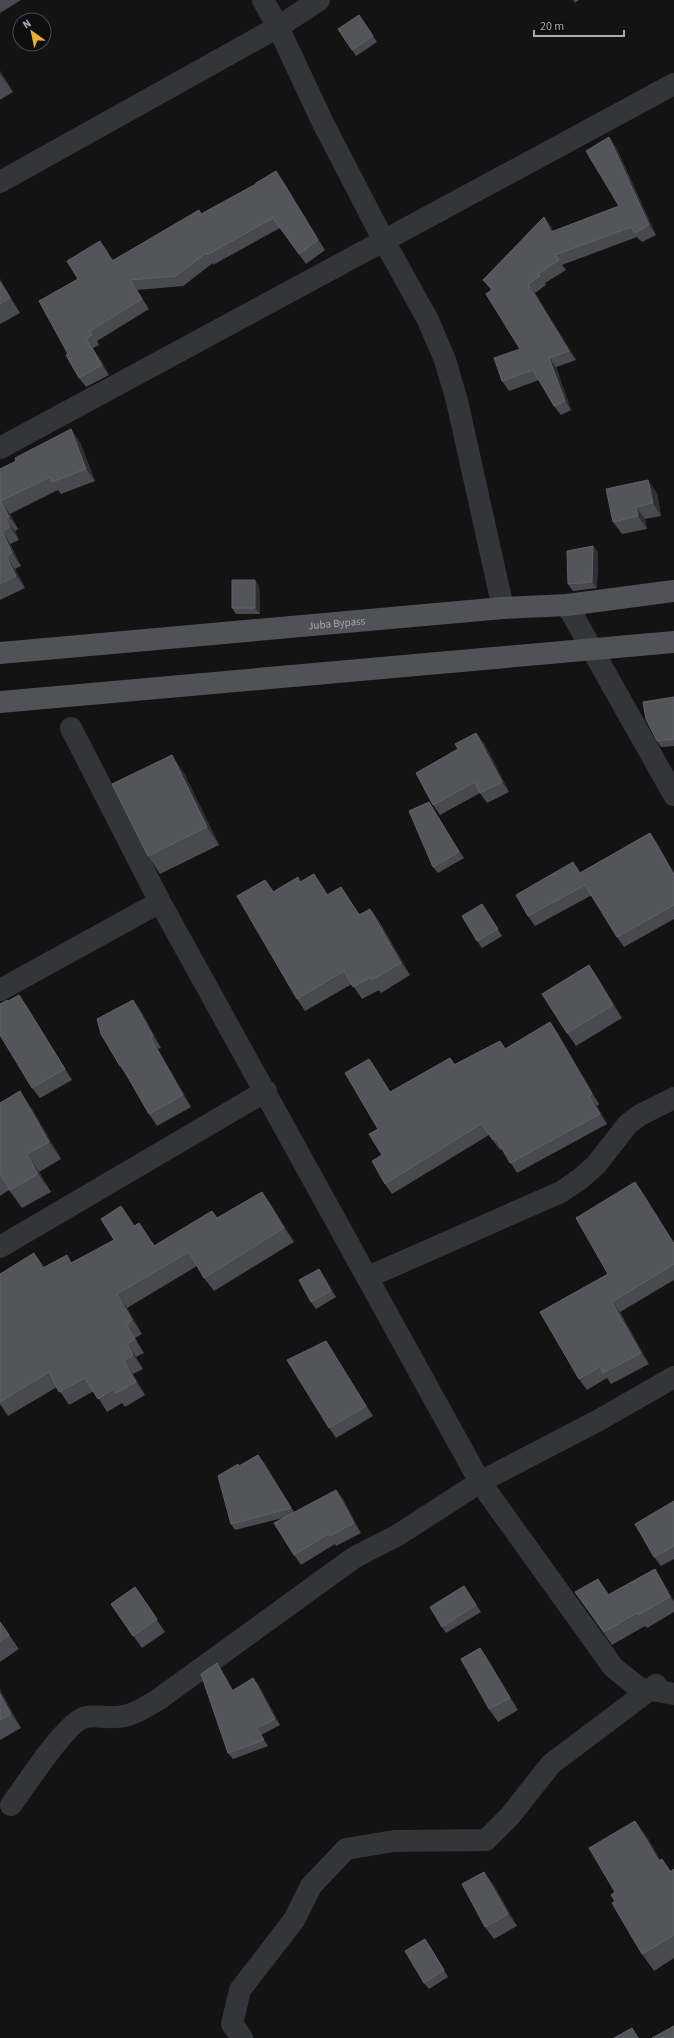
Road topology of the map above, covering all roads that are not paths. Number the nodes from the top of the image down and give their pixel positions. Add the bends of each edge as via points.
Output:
1 (263, 0) edge
2 (319, 0) edge
3 (278, 27) junction
4 (674, 84) edge
5 (0, 182) edge
6 (383, 239) junction
7 (0, 448) edge
8 (674, 591) edge
9 (567, 605) junction
10 (503, 608) junction
11 (674, 642) edge
12 (0, 653) edge
13 (0, 702) edge
14 (71, 728) dead end
15 (674, 795) edge
16 (160, 902) junction
17 (0, 990) edge
18 (266, 1090) junction
19 (674, 1098) edge
20 (0, 1247) edge
21 (368, 1277) junction
22 (674, 1378) edge
23 (480, 1482) junction
24 (665, 1690) edge
25 (674, 1705) edge
26 (11, 1805) dead end
27 (242, 2038) edge

1 - 3 street
2 - 3 street
3 - 5 street
3 - 6 street via 323,123
4 - 6 street
6 - 7 street
6 - 10 street via 428,320 445,360 457,401
8 - 9 main road, Juba Bypass
9 - 10 main road, Juba Bypass
9 - 15 street
10 - 12 main road, Juba Bypass
11 - 13 main road
14 - 16 street
16 - 17 street
16 - 18 street
18 - 20 street
18 - 21 street
19 - 21 street via 628,1124 596,1165 561,1192
21 - 23 street
22 - 23 street
23 - 24 street via 613,1667 639,1688
23 - 26 street via 398,1535 355,1557 159,1699 134,1714 115,1717 85,1716 71,1725
24 - 25 street
24 - 27 street via 551,1764 510,1816 486,1840 394,1841 346,1849 311,1886 294,1920 240,1990 232,2024

